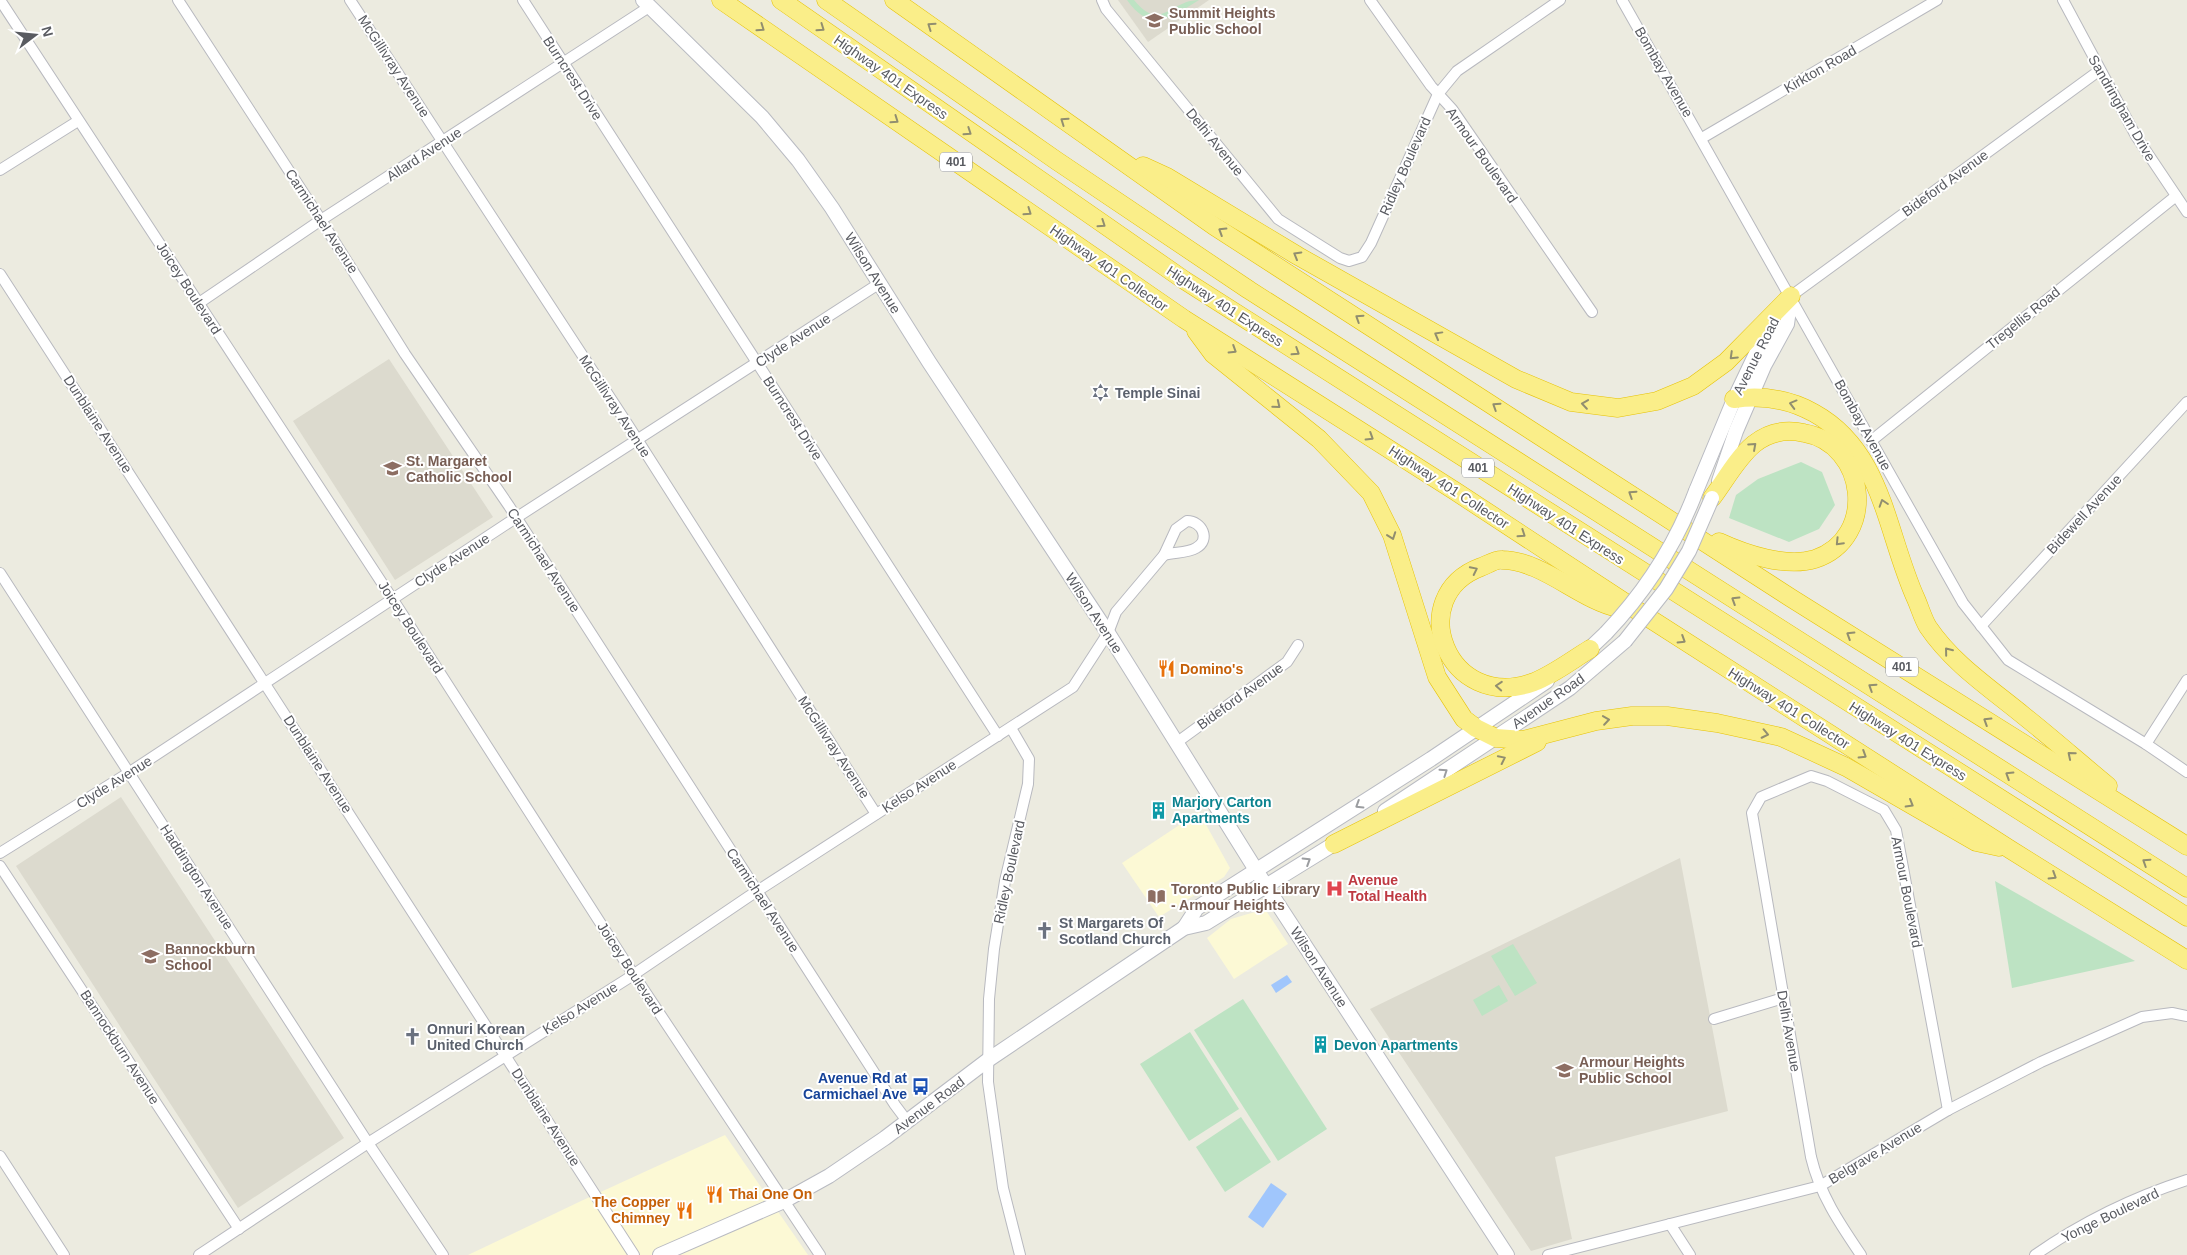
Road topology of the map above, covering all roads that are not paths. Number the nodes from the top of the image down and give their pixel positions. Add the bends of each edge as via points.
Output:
1 (178, 0) edge
2 (350, 0) edge
3 (523, 0) edge
4 (721, 0) edge
5 (781, 0) edge
6 (826, 0) edge
7 (894, 0) edge
8 (1102, 0) edge
9 (1370, 0) edge
10 (1560, 0) edge
11 (1622, 0) edge
12 (1937, 0) edge
13 (2063, 0) edge
14 (4, 1) edge
15 (646, 3) edge
16 (564, 63) junction
17 (2100, 70) junction
18 (1438, 94) junction
19 (78, 121) junction
20 (1702, 138) junction
21 (444, 141) junction
22 (1103, 149) junction
23 (0, 170) edge
24 (2176, 196) junction
25 (2187, 212) edge
26 (322, 220) junction
27 (1349, 261) joint
28 (0, 274) edge
29 (880, 283) junction
30 (1791, 296) junction
31 (199, 303) junction
32 (1592, 312) dead end
33 (1192, 324) junction
34 (758, 362) junction
35 (1752, 396) junction
36 (1734, 399) junction
37 (2187, 402) edge
38 (637, 440) junction
39 (1871, 441) junction
40 (1704, 495) junction
41 (517, 518) junction
42 (1673, 521) junction
43 (1164, 554) dead end
44 (0, 573) edge
45 (392, 599) junction
46 (1641, 613) junction
47 (1981, 626) junction
48 (1108, 633) junction
49 (1298, 645) dead end
50 (1590, 649) junction
51 (2187, 680) edge
52 (266, 683) junction
53 (1011, 728) junction
54 (1476, 728) junction
55 (1558, 731) junction
56 (998, 736) junction
57 (1496, 738) junction
58 (1176, 743) junction
59 (2146, 744) junction
60 (130, 772) junction
61 (2187, 772) edge
62 (1761, 798) joint
63 (2132, 812) junction
64 (876, 814) junction
65 (1334, 844) junction
66 (2187, 846) edge
67 (2011, 850) junction
68 (0, 853) edge
69 (0, 866) edge
70 (1256, 870) junction
71 (1266, 886) junction
72 (2187, 888) edge
73 (757, 892) junction
74 (2187, 917) edge
75 (1184, 928) junction
76 (2187, 960) edge
77 (634, 974) junction
78 (1784, 998) junction
79 (2187, 1016) edge
80 (1714, 1019) dead end
81 (506, 1055) junction
82 (988, 1060) junction
83 (1948, 1110) junction
84 (907, 1121) junction
85 (368, 1143) junction
86 (0, 1156) edge
87 (2187, 1180) edge
88 (1820, 1186) junction
89 (784, 1201) junction
90 (1670, 1224) junction
91 (239, 1228) junction
92 (64, 1255) edge
93 (200, 1255) edge
94 (443, 1255) edge
95 (634, 1255) edge
96 (660, 1255) edge
97 (820, 1255) edge
98 (1020, 1255) edge
99 (1507, 1255) edge
100 (1548, 1255) edge
101 (1690, 1255) edge
102 (1861, 1255) edge
103 (2035, 1255) edge

1 - 26 street, Carmichael Avenue
2 - 21 street, McGillivray Avenue
3 - 16 street, Burncrest Drive
4 -> 33 highway, Highway 401 Collector / 401
5 -> 74 highway, Highway 401 Express / 401 via 1184,280
72 -> 6 highway, Highway 401 Express / 401 via 1265,300 1057,161
22 -> 7 highway, 401
8 - 27 street, Delhi Avenue via 1106,9 1278,219
9 - 18 street, Armour Boulevard
10 - 18 street, Ridley Boulevard via 1457,71
11 - 20 street, Bombay Avenue
12 - 20 street, Kirkton Road
13 - 17 street, Sandringham Drive
14 - 19 street, Joicey Boulevard
15 - 16 street, Allard Avenue
15 - 29 main road, Wilson Avenue via 762,117 832,208
16 - 21 street, Allard Avenue
16 - 34 street, Burncrest Drive
17 - 24 street, Sandringham Drive via 2136,136
17 - 30 street, Bideford Avenue
18 - 27 street, Ridley Boulevard via 1370,243 1362,257
18 - 32 street, Armour Boulevard via 1452,109
19 - 23 street
19 - 31 street, Joicey Boulevard
20 - 30 street, Bombay Avenue
21 - 26 street, Allard Avenue
21 - 38 street, McGillivray Avenue
30 -> 22 highway via 1726,362 1693,386 1658,400 1618,408 1571,402 1516,378 1298,256 1167,177
42 -> 22 highway, 401 via 1214,226
24 - 25 street, Sandringham Drive
24 - 39 street, Tregellis Road
26 - 31 street, Allard Avenue
26 - 41 street, Carmichael Avenue via 405,354
28 - 52 street, Dunblaine Avenue
29 - 34 street, Clyde Avenue
29 - 48 main road, Wilson Avenue
30 - 35 main road, Avenue Road via 1786,324
30 - 36 main road, Avenue Road via 1771,321
30 - 39 street, Bombay Avenue
31 - 45 street, Joicey Boulevard
33 -> 46 highway, Highway 401 Collector / 401 via 1456,490
33 -> 54 highway via 1213,354 1319,439 1371,493 1392,535 1437,677 1464,720
34 - 38 street, Clyde Avenue
34 - 56 street, Burncrest Drive
35 - 36 highway
35 - 40 main road, Avenue Road
63 -> 35 highway via 2121,797 1960,666 1928,626 1903,566 1874,479 1846,435 1802,406
36 - 40 main road, Avenue Road
37 - 47 street, Bidewell Avenue
38 - 41 street, Clyde Avenue
38 - 64 street, McGillivray Avenue
39 - 47 street, Bombay Avenue via 1963,603
40 -> 42 highway via 1754,443 1770,434 1790,430 1814,434 1830,442 1842,454 1855,478 1858,502 1850,528 1832,549 1815,559 1792,562 1733,548
40 - 50 main road, Avenue Road, bridge via 1687,516 1639,596
40 - 57 main road, Avenue Road, bridge via 1689,551 1625,641 1570,688
41 - 45 street, Clyde Avenue
41 - 73 street, Carmichael Avenue
63 -> 42 highway, 401
43 - 48 street via 1116,612
44 - 60 street, Haddington Avenue
45 - 52 street, Clyde Avenue
45 - 77 street, Joicey Boulevard
50 -> 46 highway via 1534,682 1501,688 1482,684 1465,675 1450,659 1443,640 1440,616 1449,590 1478,568 1501,559 1530,566 1614,607
46 -> 67 highway, Highway 401 Collector / 401
47 - 59 street, Bombay Avenue via 2008,660
48 - 53 street via 1073,687
48 - 58 main road, Wilson Avenue
49 - 58 street, Bideford Avenue via 1287,662
50 - 54 main road, Avenue Road via 1567,668
51 - 59 street
52 - 60 street, Clyde Avenue
52 - 81 street, Dunblaine Avenue
53 - 56 street, Kelso Avenue
53 - 82 street, Ridley Boulevard via 1029,760 1028,784 1005,881 994,949
54 - 57 highway
54 -> 70 main road, Avenue Road
55 - 57 highway via 1523,740
65 -> 55 highway
55 -> 67 highway via 1632,716 1668,716 1782,737 1846,767 1976,842
56 - 64 street, Kelso Avenue
65 -> 57 main road, Avenue Road
58 - 70 main road, Wilson Avenue
59 - 61 street, Bombay Avenue
60 - 68 street, Clyde Avenue
60 - 85 street, Haddington Avenue
62 - 78 street, Delhi Avenue via 1752,813
62 - 83 street, Armour Boulevard via 1810,776 1827,781 1884,810 1896,830
63 - 66 highway, 401
64 - 73 street, Kelso Avenue
71 -> 65 main road, Avenue Road
67 -> 76 highway, Highway 401 Collector / 401
69 - 91 street, Bannockburn Avenue
70 - 71 main road, Wilson Avenue
70 - 75 main road, Avenue Road via 1197,908
71 - 75 main road, Avenue Road via 1206,923
71 - 99 main road, Wilson Avenue
73 - 77 street, Kelso Avenue
73 - 84 street, Carmichael Avenue
75 - 82 main road, Avenue Road
77 - 81 street, Kelso Avenue
77 - 89 street, Joicey Boulevard
78 - 80 street
78 - 88 street, Delhi Avenue
79 - 83 street, Belgrave Avenue via 2172,1013 2142,1017 2041,1062
81 - 85 street, Kelso Avenue
81 - 95 street, Dunblaine Avenue
82 - 84 main road, Avenue Road
82 - 98 street, Ridley Boulevard via 988,1087 998,1158
83 - 88 street, Belgrave Avenue
84 - 89 main road, Avenue Road via 829,1176
85 - 91 street, Kelso Avenue
85 - 94 street, Haddington Avenue
86 - 92 street
87 - 103 street, Yonge Boulevard via 2081,1226
88 - 90 street, Belgrave Avenue
88 - 102 street, Delhi Avenue via 1828,1205
89 - 96 main road, Avenue Road
89 - 97 street, Joicey Boulevard
90 - 100 street, Belgrave Avenue
90 - 101 street
91 - 93 street, Kelso Avenue

